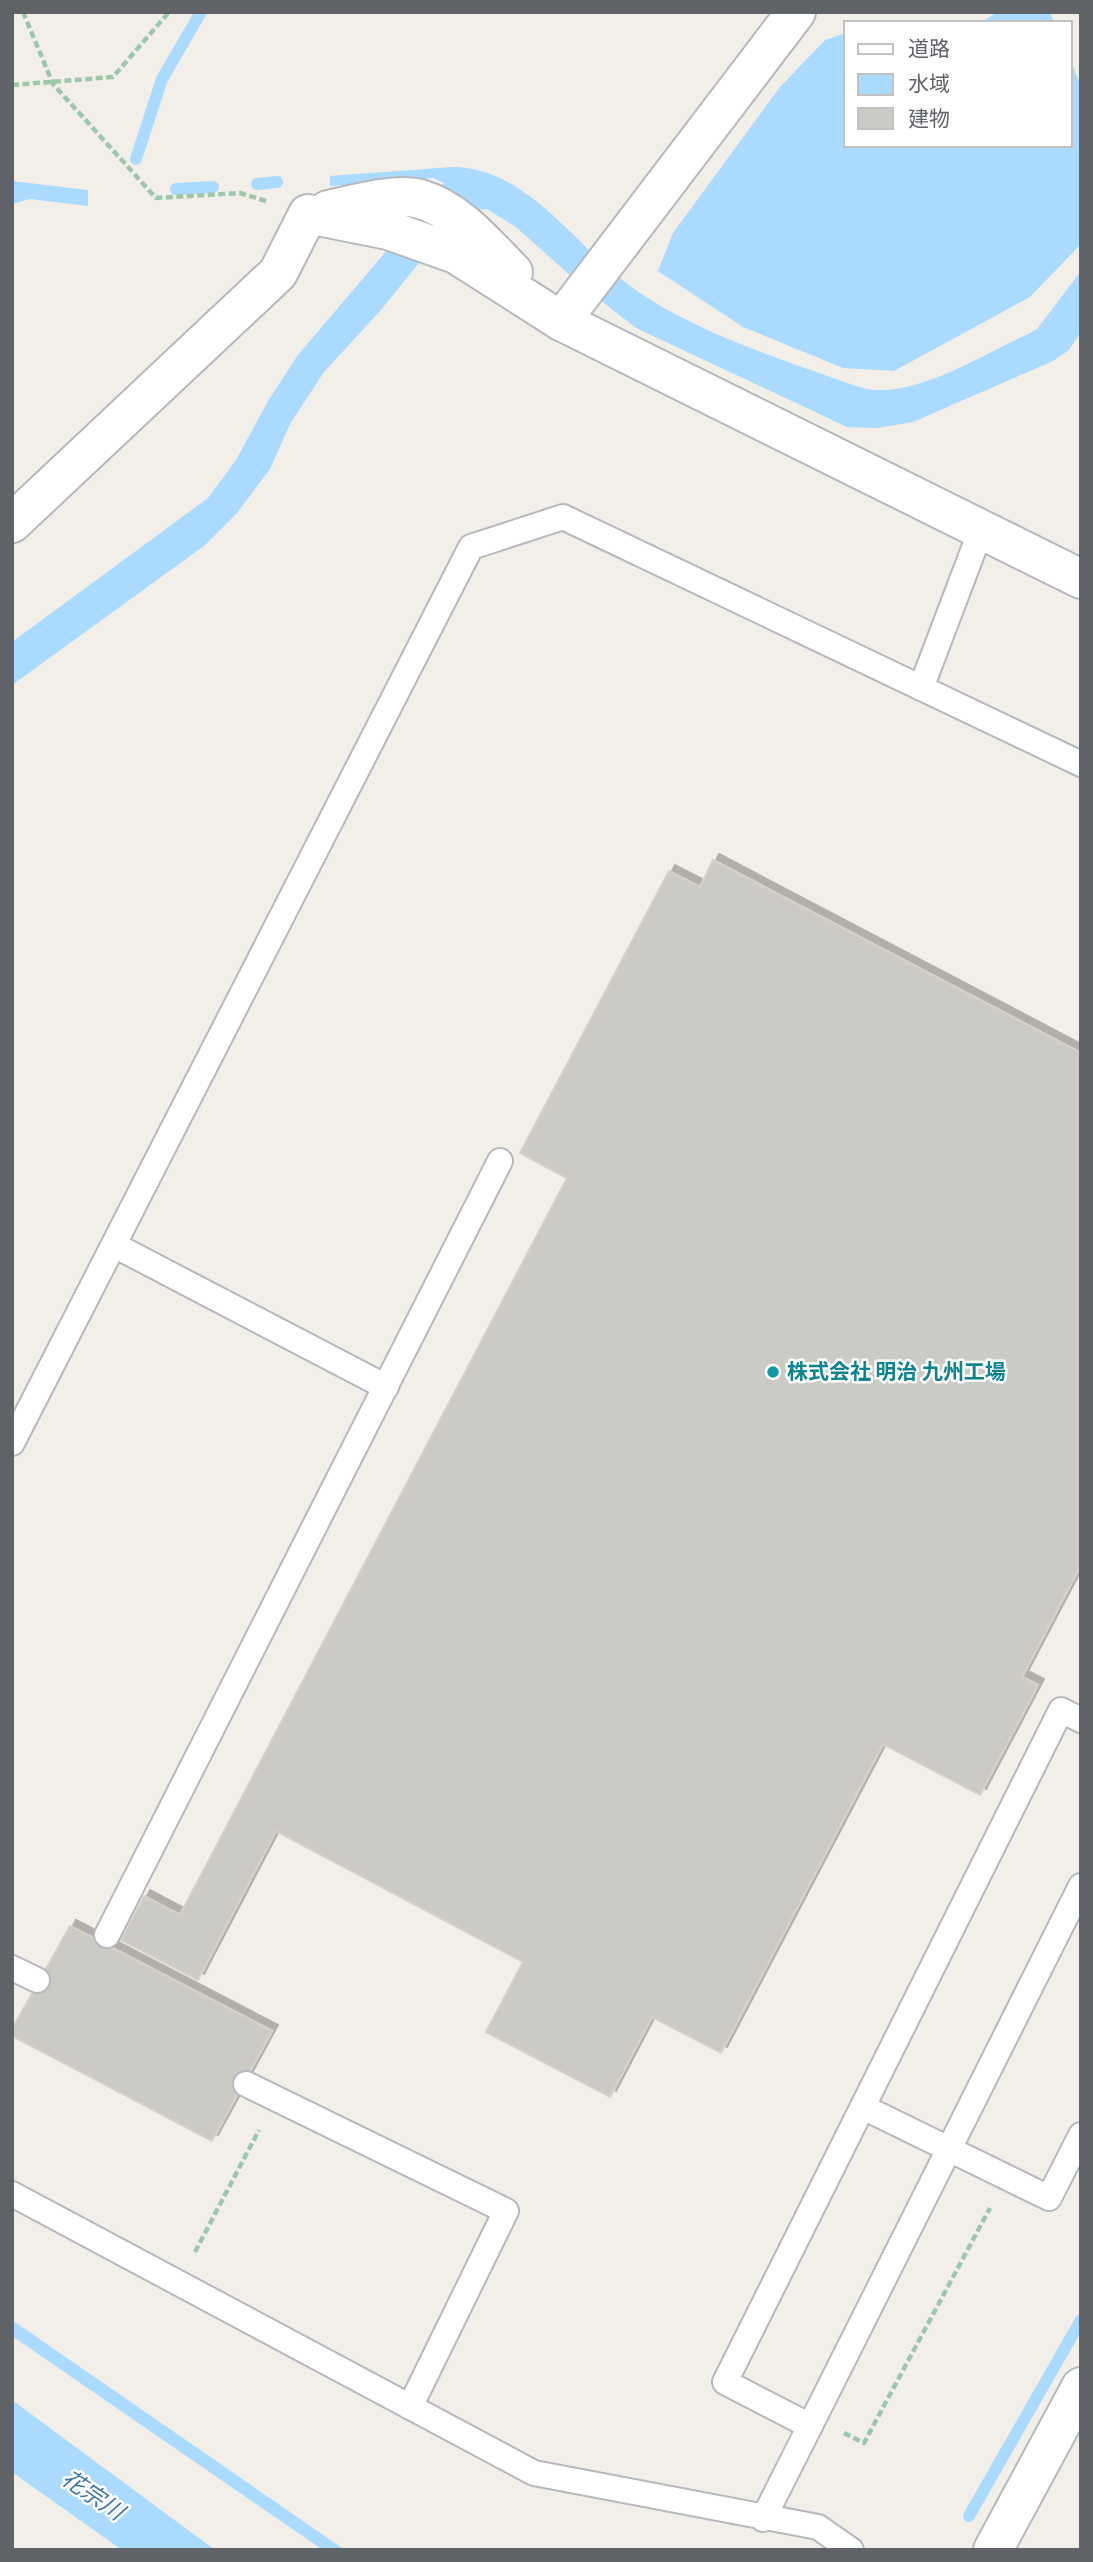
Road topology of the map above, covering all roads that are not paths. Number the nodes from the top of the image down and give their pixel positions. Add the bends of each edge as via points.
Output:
1 (796, 12) edge
2 (571, 307) junction
3 (12, 523) edge
4 (981, 530) junction
5 (1081, 578) edge
6 (921, 688) junction
7 (1081, 764) edge
8 (500, 1161) dead end
9 (114, 1245) junction
10 (386, 1387) junction
11 (12, 1443) edge
12 (1081, 1720) edge
13 (1081, 1886) edge
14 (107, 1935) dead end
15 (12, 1968) edge
16 (37, 1980) dead end
17 (246, 2084) dead end
18 (863, 2107) junction
19 (1081, 2135) edge
20 (949, 2148) junction
21 (12, 2194) edge
22 (1081, 2387) edge
23 (410, 2407) junction
24 (812, 2421) junction
25 (763, 2519) junction
26 (850, 2550) edge
27 (993, 2550) edge

1 - 2 street
2 - 3 street via 456,254 388,229 308,214 278,273
2 - 4 street
4 - 5 street
4 - 6 lane
6 - 7 lane
6 - 9 lane via 563,517 471,547
8 - 10 lane
9 - 10 lane
9 - 11 lane
10 - 14 lane
12 - 18 lane via 1061,1710
13 - 20 lane
15 - 16 lane
17 - 23 lane via 506,2211
18 - 20 lane
18 - 24 lane via 725,2382
19 - 20 lane via 1049,2197
20 - 24 lane
21 - 23 lane
22 - 27 street
23 - 25 lane via 534,2473
24 - 25 lane
25 - 26 lane via 818,2527

